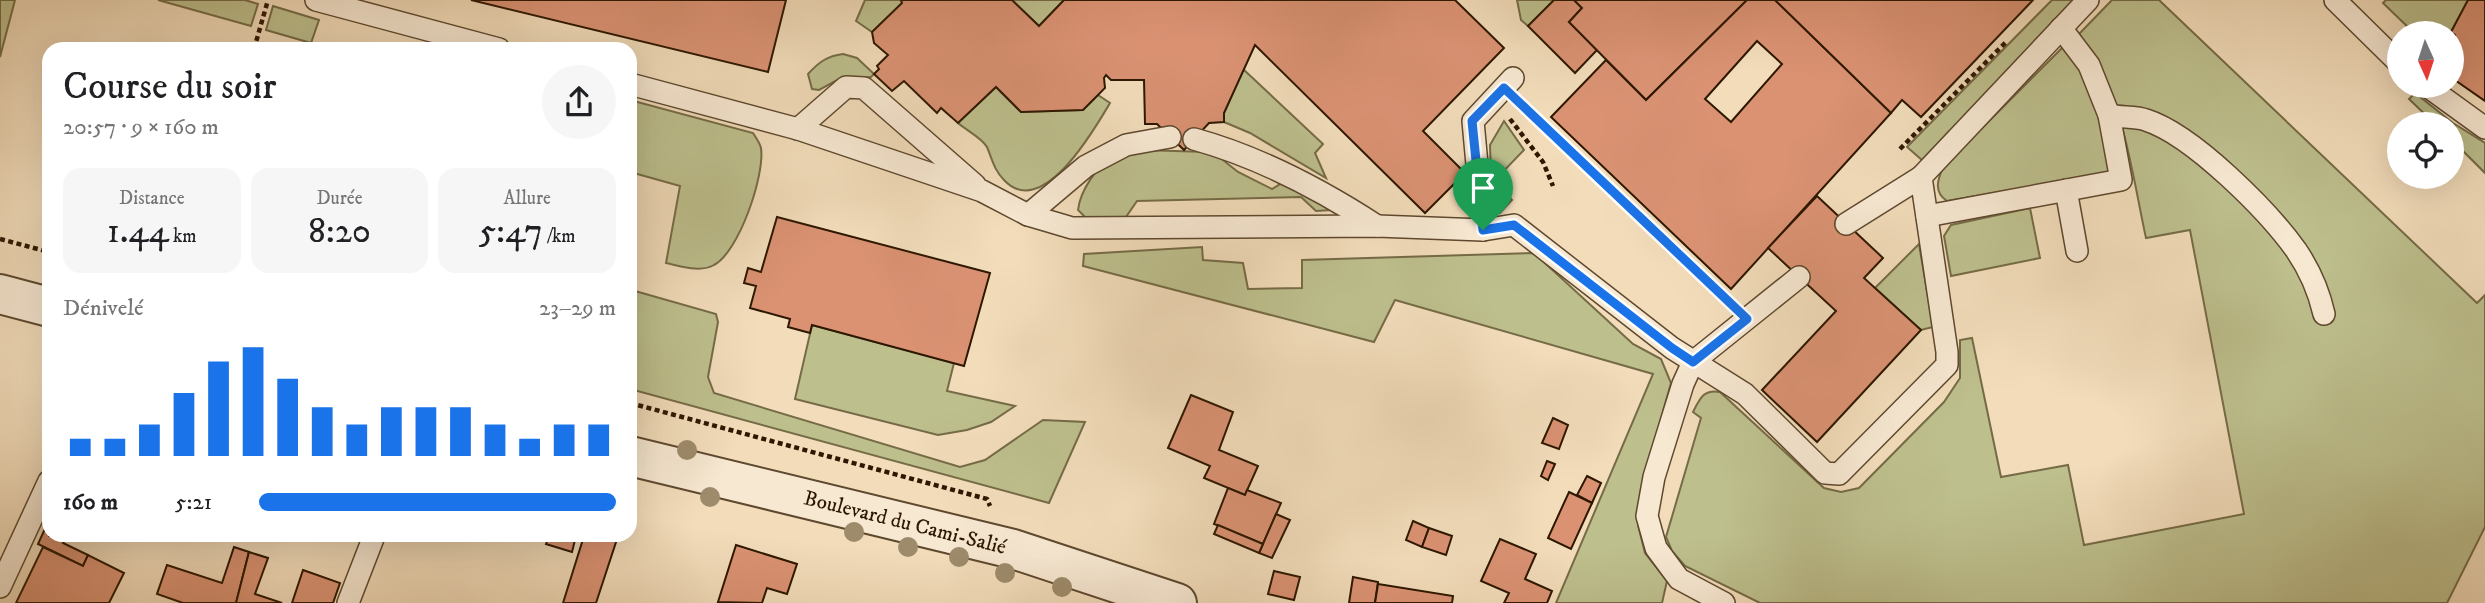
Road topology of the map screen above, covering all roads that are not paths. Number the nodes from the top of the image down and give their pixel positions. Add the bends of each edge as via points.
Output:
1 (316, 0) edge
2 (2088, 0) edge
3 (2335, 0) edge
4 (352, 5) edge
5 (2062, 28) junction
6 (476, 42) edge
7 (2387, 51) edge
8 (1509, 83) road end
9 (637, 86) edge
10 (2444, 98) edge
11 (2109, 115) junction
12 (2485, 128) edge
13 (798, 129) junction
14 (1170, 137) dead end
15 (1194, 139) dead end
16 (1921, 177) junction
17 (2066, 190) junction
18 (982, 191) junction
19 (1028, 215) junction
20 (1927, 216) junction
21 (1846, 223) dead end
22 (1377, 226) junction
23 (1483, 230) junction
24 (2077, 251) dead end
25 (1799, 277) dead end
26 (0, 295) edge
27 (42, 305) edge
28 (2324, 314) dead end
29 (1693, 362) junction
30 (637, 458) edge
31 (42, 496) edge
32 (372, 542) edge
33 (1679, 579) junction
34 (0, 587) edge
35 (1166, 602) edge
36 (348, 603) edge
37 (1687, 603) edge
38 (1724, 603) edge

1 - 4 lane
2 - 5 lane
3 - 7 lane
4 - 6 lane
5 - 11 lane via 2089,65
5 - 16 lane
8 - 23 lane via 1472,121
9 - 13 lane
10 - 12 lane
11 - 17 lane via 2121,180
11 - 28 lane via 2146,120 2179,137 2224,171 2296,251 2320,295
13 - 18 lane
13 - 18 lane via 846,87 864,88
14 - 19 lane via 1126,145 1086,166
15 - 22 lane via 1229,148 1291,177
16 - 20 lane
16 - 21 lane
17 - 20 lane
17 - 24 lane
18 - 19 lane
19 - 22 lane via 1072,228
20 - 29 lane via 1947,365 1839,474 1825,473 1745,394
22 - 23 lane
23 - 29 lane via 1514,225
25 - 29 lane
26 - 27 street
29 - 33 lane via 1654,477 1647,516 1656,548
30 - 35 street, Boulevard du Cami-Salié via 1013,549
31 - 34 lane
32 - 36 lane
33 - 37 lane
33 - 38 lane

